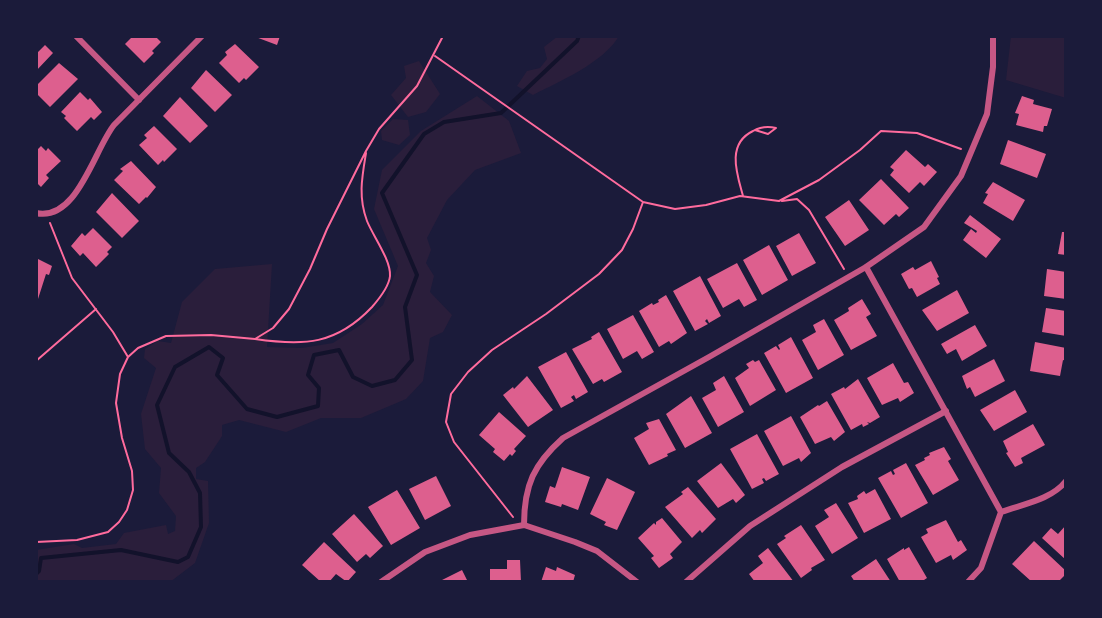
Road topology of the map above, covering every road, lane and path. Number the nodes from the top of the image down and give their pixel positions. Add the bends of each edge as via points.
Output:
1 (76, 36) edge
2 (202, 36) edge
3 (443, 36) edge
4 (993, 36) edge
5 (435, 56) junction
6 (139, 100) junction
7 (755, 130) junction
8 (366, 151) junction
9 (970, 152) junction
10 (743, 196) junction
11 (779, 201) junction
12 (643, 202) junction
13 (36, 213) edge
14 (46, 215) junction
15 (866, 267) junction
16 (849, 277) junction
17 (96, 309) junction
18 (255, 339) junction
19 (128, 357) junction
20 (36, 361) edge
21 (946, 411) junction
22 (1066, 480) edge
23 (1001, 512) junction
24 (524, 525) junction
25 (36, 542) edge
26 (381, 582) edge
27 (637, 582) edge
28 (686, 582) edge
29 (968, 582) edge

1 - 6 street
2 - 6 street
3 - 5 path
4 - 9 street via 987,114
5 - 8 path via 417,86
5 - 12 path
6 - 14 street via 106,135 84,181 69,201 57,212
7 - 7 path via 765,127 776,128 768,134
7 - 10 path via 744,137 736,151
8 - 18 path via 289,309 273,328
8 - 18 path via 360,189 362,205 390,277 381,298 360,320 329,339 289,344
9 - 11 path via 917,133 881,131 819,180
9 - 15 street via 961,176 924,227
10 - 11 path
10 - 12 path via 675,209
11 - 16 path via 797,199 809,210
12 - 24 path via 622,250 599,274 492,350 451,394 446,422 454,442 510,514
13 - 14 street
14 - 17 path via 72,278
15 - 16 street
15 - 21 street
16 - 24 street via 563,438 544,454 533,472
17 - 19 path
17 - 20 path
18 - 19 path via 166,336 138,348
19 - 25 path via 120,374 116,403 132,471 133,490 127,510 108,532 76,540
21 - 23 street
21 - 28 street via 842,467 750,526
22 - 23 street via 1061,488 1044,498
23 - 29 street via 981,567
24 - 26 street via 470,535 425,552
24 - 27 street via 597,551

